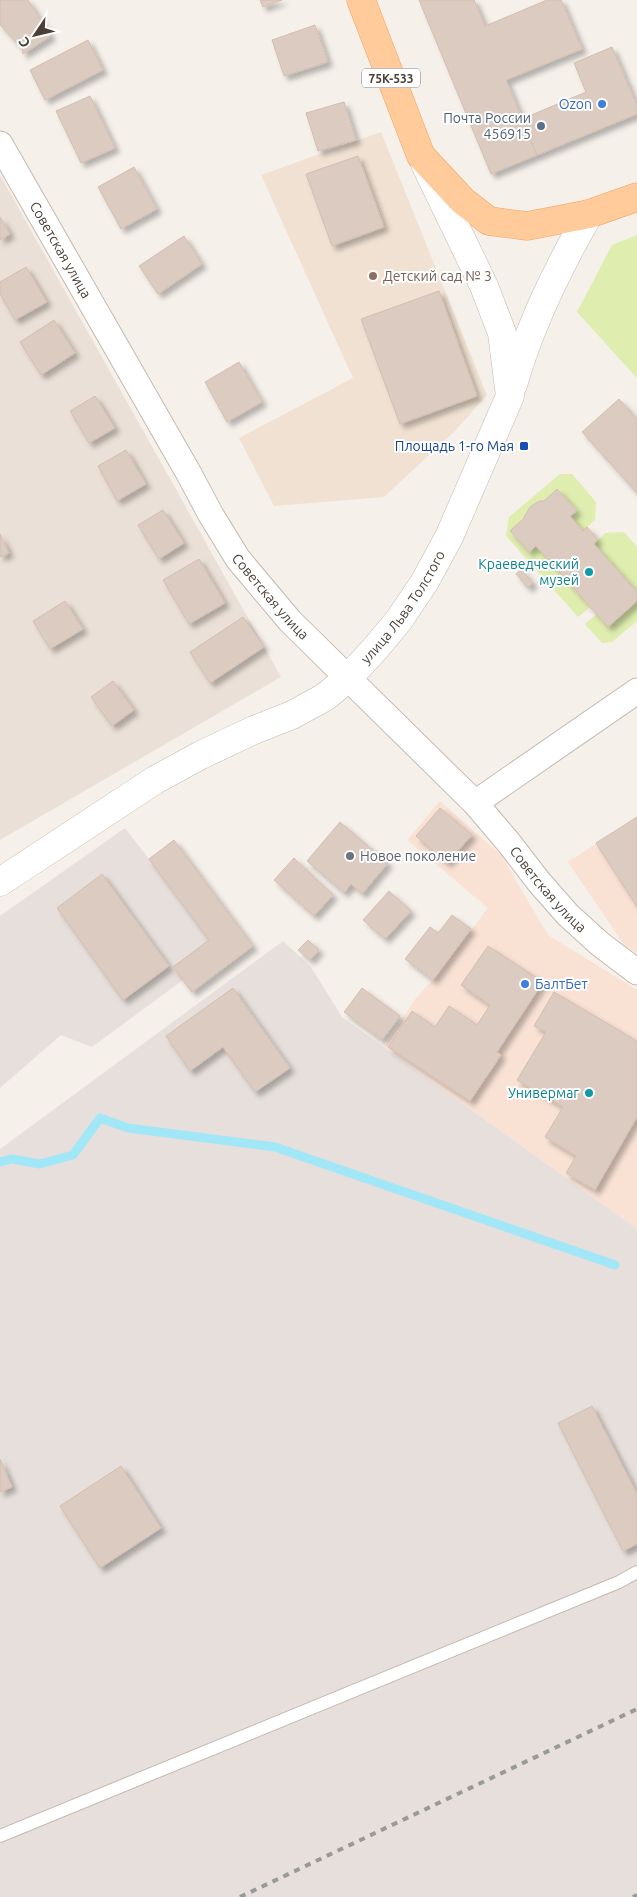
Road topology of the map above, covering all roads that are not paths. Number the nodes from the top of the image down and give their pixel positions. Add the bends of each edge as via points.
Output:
1 (361, 0) edge
2 (0, 144) edge
3 (421, 156) junction
4 (637, 197) edge
5 (589, 214) junction
6 (510, 396) junction
7 (348, 678) junction
8 (637, 691) edge
9 (475, 803) junction
10 (0, 882) edge
11 (637, 972) edge
12 (637, 1572) edge
13 (0, 1836) edge

1 - 3 main road, 75К-533
2 - 7 street, Советская улица via 238,559 290,621
3 - 5 main road via 462,201 489,221 527,226
3 - 6 street via 484,286 502,333
4 - 5 main road
5 - 6 street, улица Льва Толстого via 540,308
6 - 7 street, улица Льва Толстого via 449,537 424,583 399,620
7 - 9 street, Советская улица
7 - 10 street, улица Льва Толстого via 325,697 292,715 254,730 155,780
8 - 9 street
9 - 11 street, Советская улица via 568,915
12 - 13 lane

